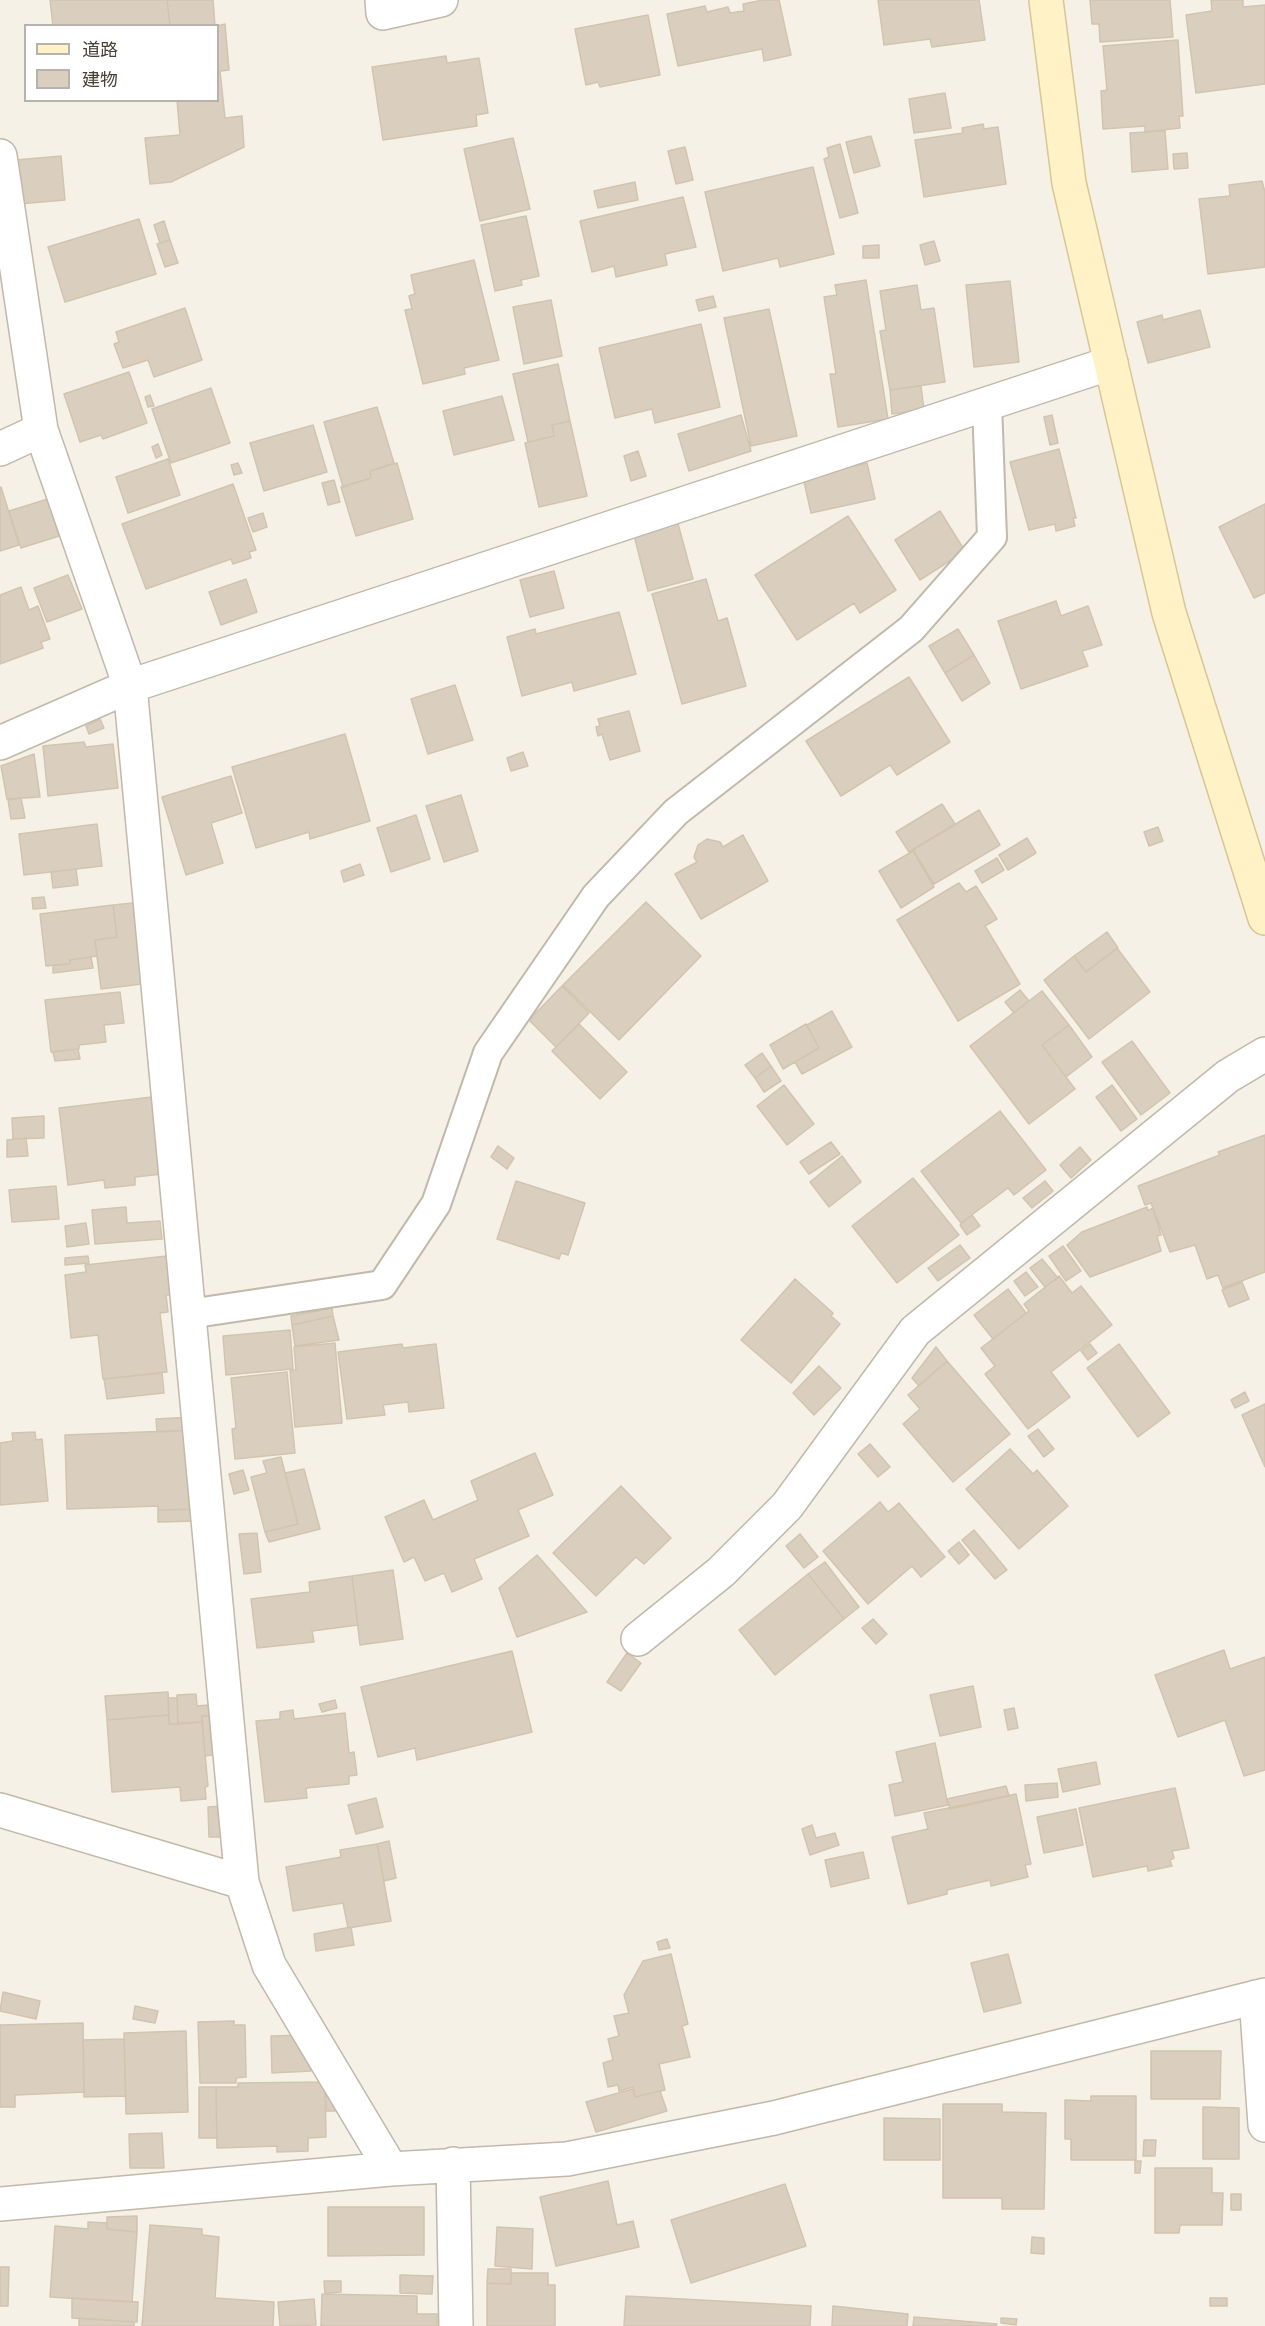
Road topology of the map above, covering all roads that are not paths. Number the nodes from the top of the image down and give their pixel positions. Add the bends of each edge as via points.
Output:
1 (382, 0) edge
2 (441, 0) edge
3 (1046, 0) edge
4 (0, 156) edge
5 (1111, 363) junction
6 (987, 404) junction
7 (41, 430) junction
8 (0, 449) edge
9 (130, 686) junction
10 (0, 742) edge
11 (1265, 918) edge
12 (1265, 1053) edge
13 (189, 1314) junction
14 (638, 1639) dead end
15 (0, 1810) edge
16 (242, 1882) junction
17 (1260, 1996) edge
18 (1265, 2125) edge
19 (453, 2164) junction
20 (390, 2169) junction
21 (0, 2204) edge
22 (456, 2326) edge

1 - 2 street via 383,13
3 - 5 street via 1069,183
4 - 7 street
5 - 6 street
5 - 11 street via 1169,612
6 - 9 street
6 - 13 lane via 992,537 911,628 676,812 596,896 488,1053 436,1204 382,1285
7 - 8 street
7 - 9 street
9 - 10 street
9 - 13 street
12 - 14 street via 1228,1076 915,1331 787,1506 721,1572
13 - 16 street
15 - 16 street
16 - 20 street via 268,1965
17 - 18 street
17 - 19 street via 774,2118 567,2159
19 - 20 street
19 - 22 street
20 - 21 street

